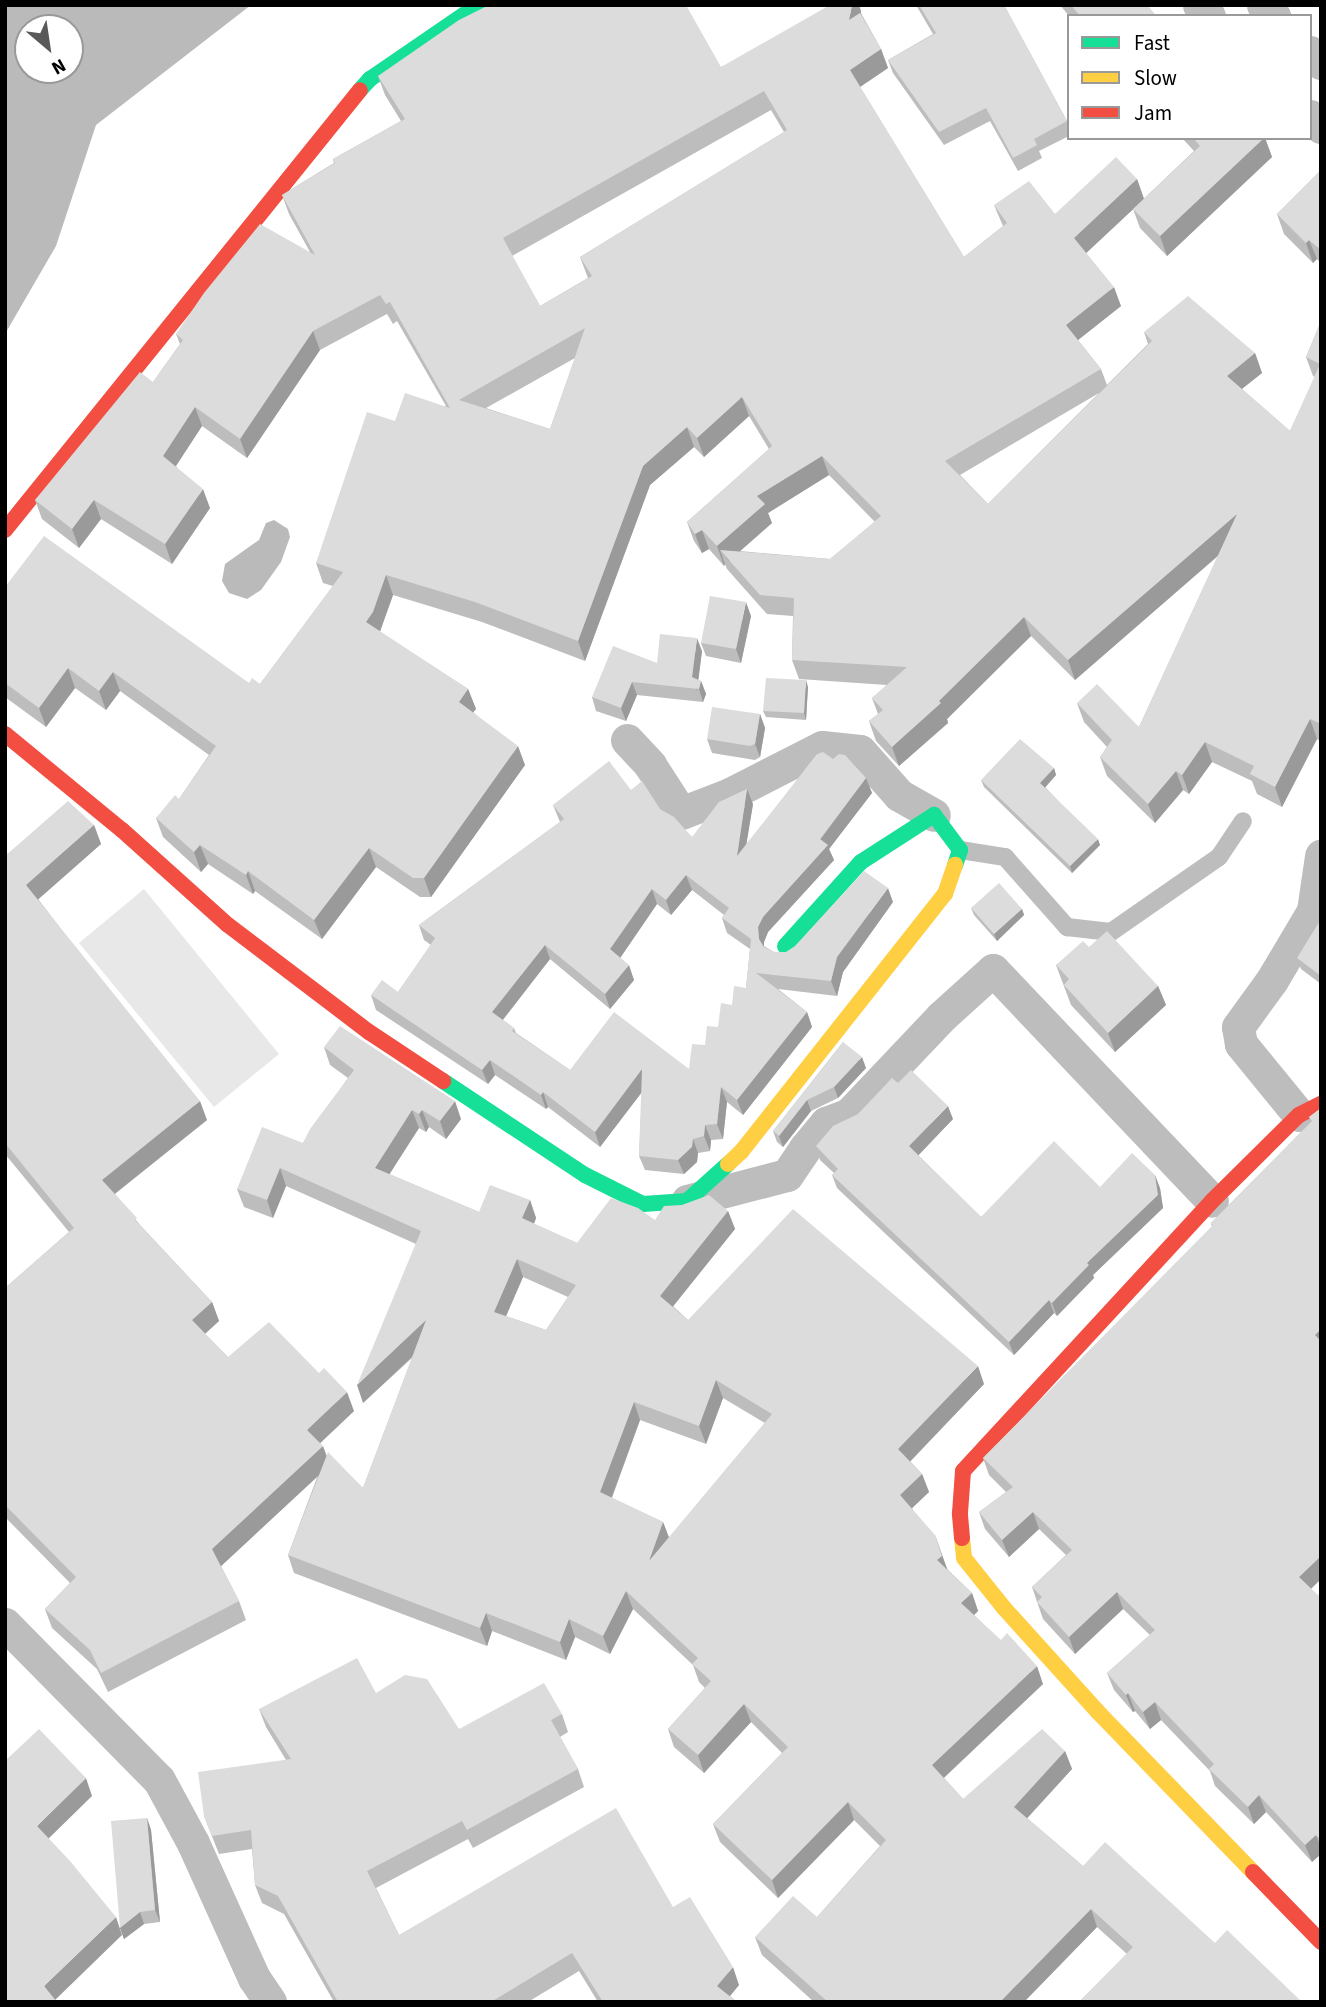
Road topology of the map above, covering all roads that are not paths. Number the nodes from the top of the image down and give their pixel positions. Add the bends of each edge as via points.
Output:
1 (478, 5) edge
2 (5, 530) edge
3 (5, 734) edge
4 (627, 740) dead end
5 (934, 815) junction
6 (1243, 821) dead end
7 (960, 850) junction
8 (1321, 856) edge
9 (785, 946) dead end
10 (1310, 1110) edge
11 (687, 1201) junction
12 (1212, 1201) junction
13 (5, 1624) edge
14 (1321, 1942) edge
15 (270, 2002) edge

1 - 2 street via 370,79
3 - 11 street via 228,925 369,1032 584,1175 643,1204
4 - 5 street via 650,765 681,813 822,747 860,751 900,795
5 - 7 street
5 - 9 street via 861,862
6 - 7 lane via 1219,857 1111,932 1067,928 1005,857
7 - 11 street via 945,894 741,1152
8 - 10 street via 1313,911 1238,1027 1241,1044
10 - 12 street
11 - 12 street via 787,1175 826,1123 849,1114 993,970
12 - 14 street via 963,1471 964,1558 1097,1711
13 - 15 street via 159,1780 254,1978

